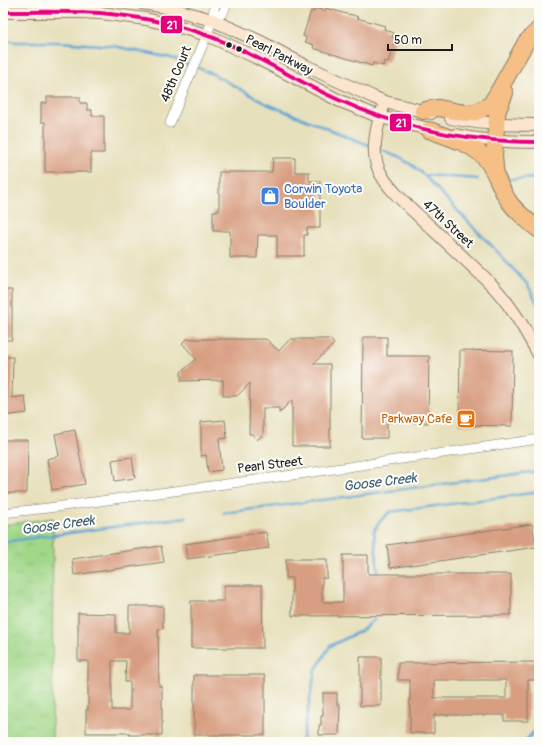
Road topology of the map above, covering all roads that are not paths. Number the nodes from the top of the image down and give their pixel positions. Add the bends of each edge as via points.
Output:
1 (142, 3) edge
2 (216, 3) edge
3 (227, 3) edge
4 (3, 12) edge
5 (212, 20) junction
6 (539, 29) edge
7 (207, 35) junction
8 (385, 102) junction
9 (423, 112) junction
10 (380, 117) junction
11 (170, 122) dead end
12 (496, 124) junction
13 (539, 125) edge
14 (429, 130) junction
15 (495, 140) junction
16 (539, 142) edge
17 (496, 176) junction
18 (539, 230) edge
19 (539, 354) edge
20 (539, 439) edge
21 (3, 513) edge

1 - 5 main road, Pearl Parkway
2 - 5 street, 48th Court
3 - 5 street via 223,13
4 - 7 main road, Pearl Parkway via 79,12 124,16 163,22
5 - 7 street, 48th Court
5 - 8 main road, Pearl Parkway
6 - 9 highway via 526,42 490,105 468,113 439,108
6 - 12 highway via 503,98
7 - 10 main road, Pearl Parkway via 340,101
7 - 11 street, 48th Court
8 - 9 main road, Pearl Parkway
8 - 10 main road, 47th Street
9 - 12 main road, Pearl Parkway
10 - 14 main road, Pearl Parkway
10 - 19 main road, 47th Street via 375,140 375,156 379,171 389,186 502,296 516,314
12 - 13 main road, Pearl Parkway
12 - 15 highway
14 - 15 main road, Pearl Parkway
14 - 17 highway via 472,148 487,160
15 - 16 main road, Pearl Parkway
15 - 17 highway
17 - 18 highway via 514,208
20 - 21 street, Pearl Street via 308,473

